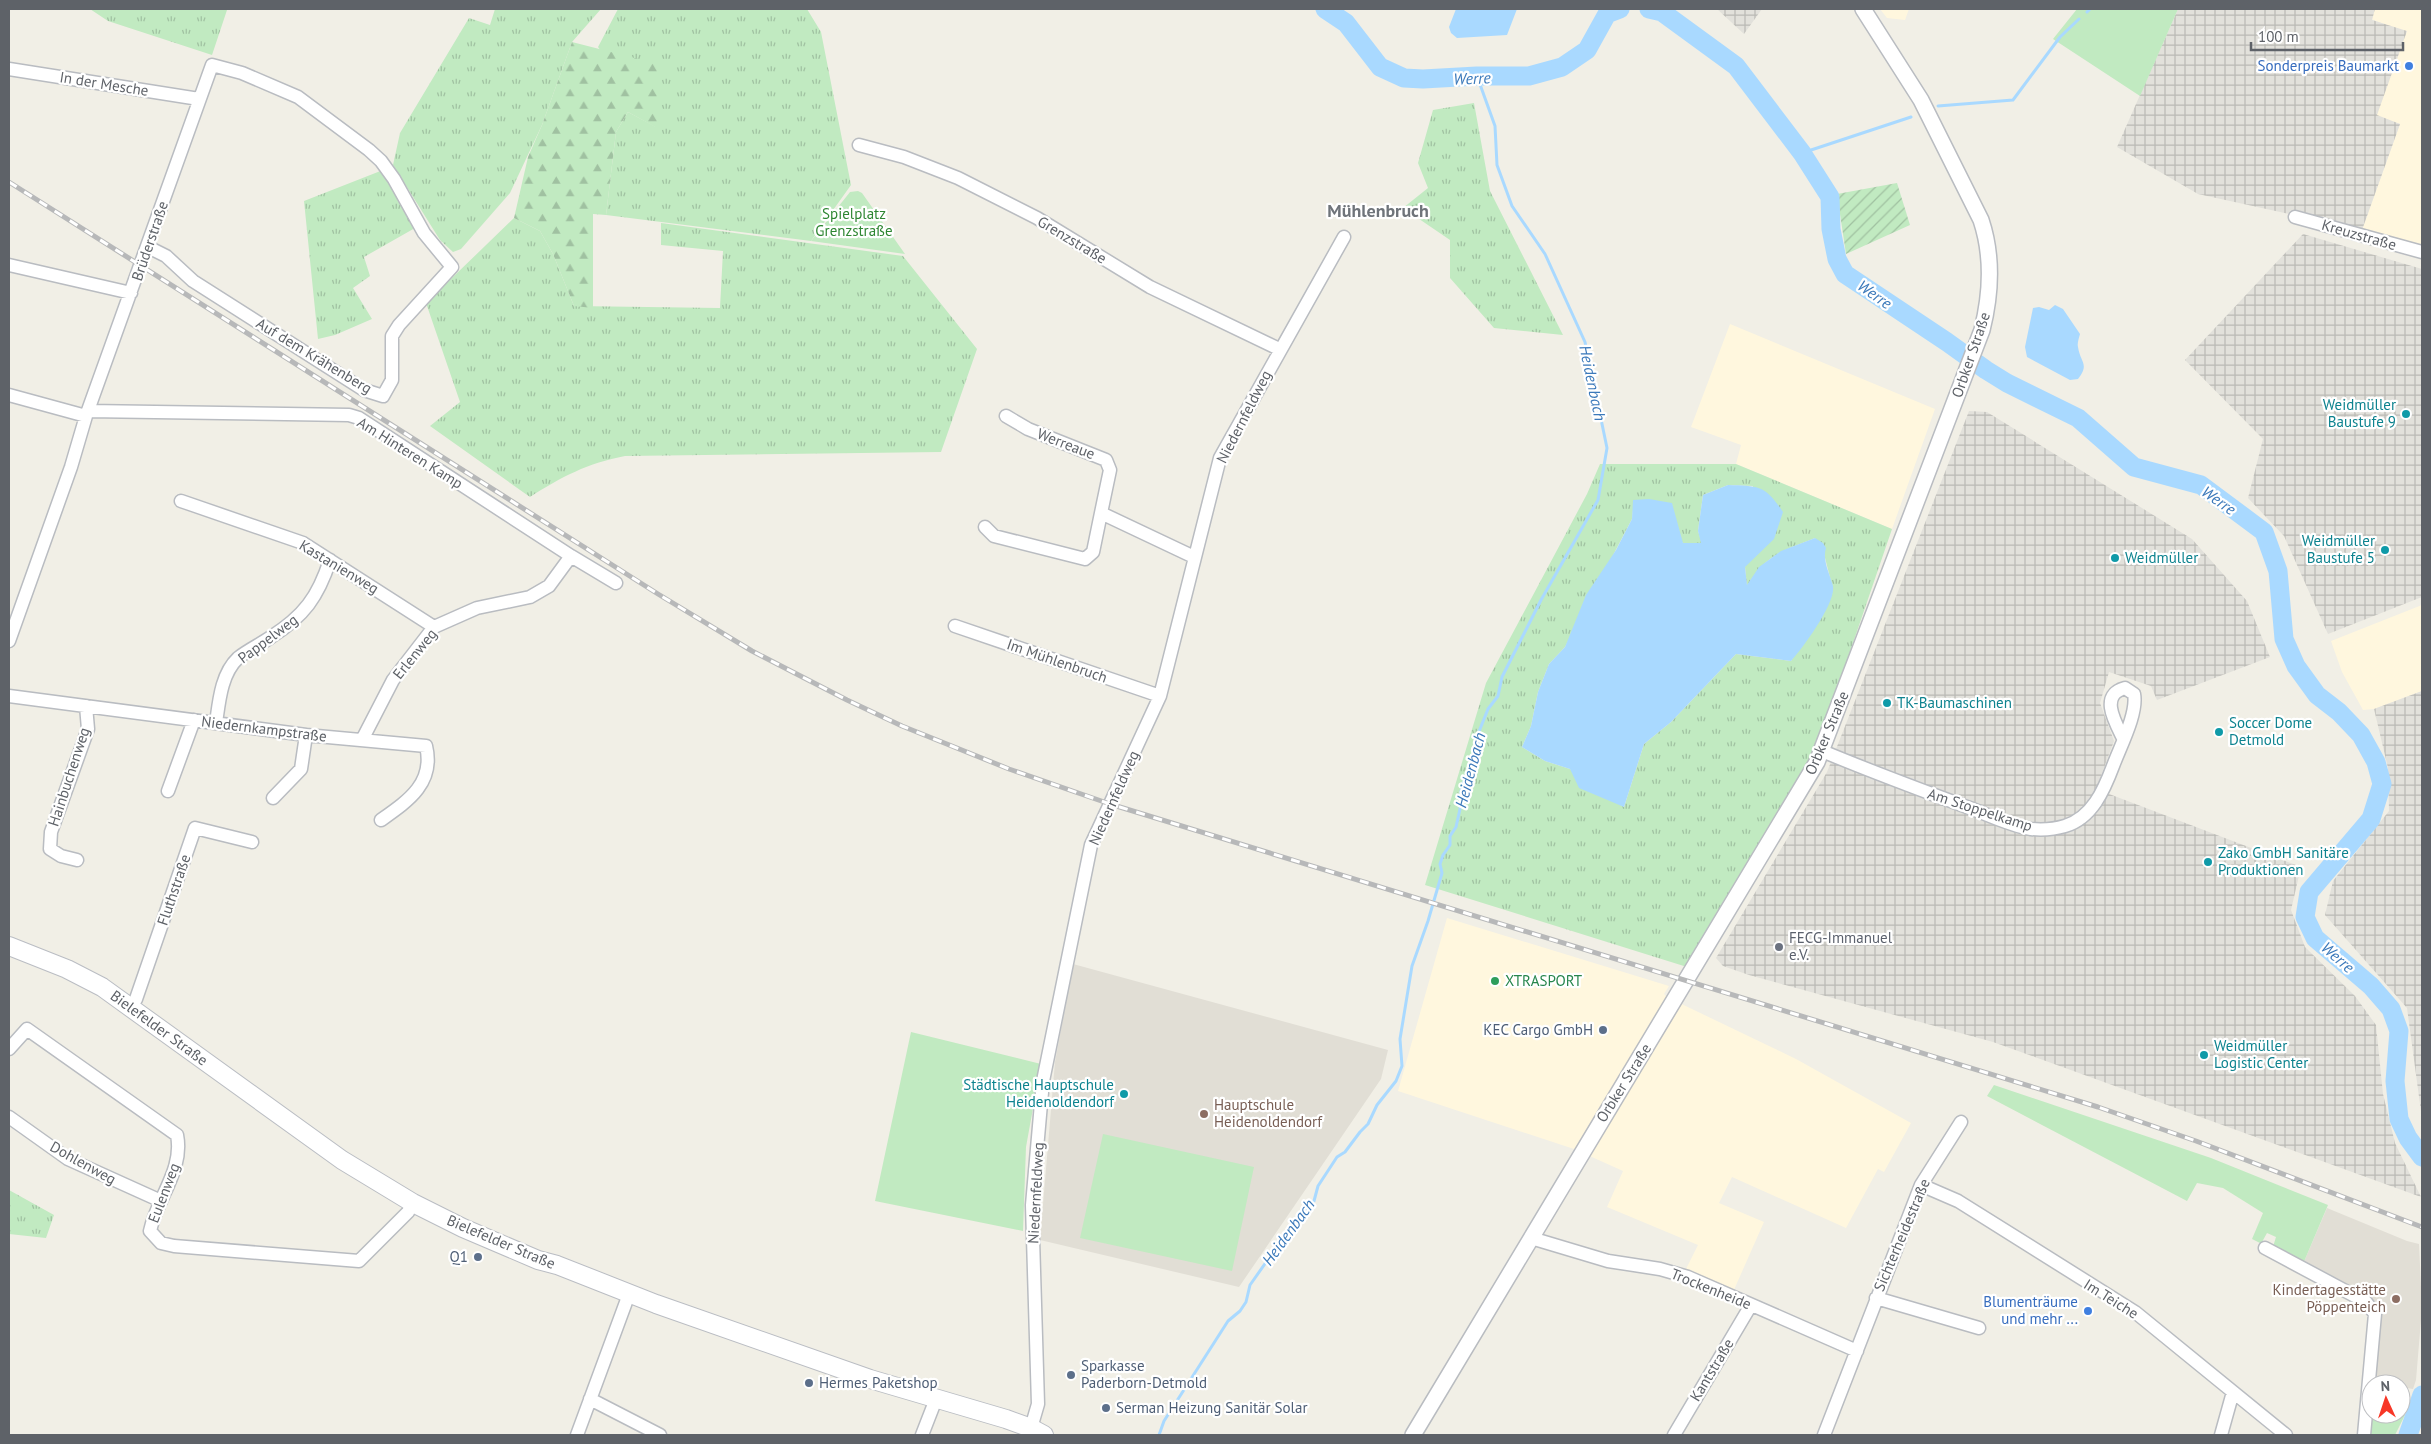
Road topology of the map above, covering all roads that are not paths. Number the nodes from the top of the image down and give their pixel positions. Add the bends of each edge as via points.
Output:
1 (1863, 9) edge
2 (212, 66) joint
3 (9, 68) edge
4 (199, 99) junction
5 (859, 146) dead end
6 (2295, 218) dead end
7 (1344, 237) dead end
8 (148, 247) junction
9 (2422, 252) edge
10 (9, 265) edge
11 (132, 293) junction
12 (1279, 350) junction
13 (9, 395) edge
14 (87, 414) junction
15 (1006, 416) dead end
16 (181, 501) dead end
17 (1102, 513) junction
18 (985, 527) dead end
19 (570, 556) junction
20 (1194, 557) junction
21 (330, 560) junction
22 (616, 583) dead end
23 (955, 626) dead end
24 (434, 627) junction
25 (9, 641) edge
26 (9, 696) edge
27 (1160, 696) junction
28 (86, 706) junction
29 (194, 720) junction
30 (216, 723) junction
31 (306, 735) junction
32 (2123, 738) dead end
33 (362, 740) junction
34 (1822, 750) junction
35 (168, 790) dead end
36 (273, 798) dead end
37 (381, 820) dead end
38 (252, 842) dead end
39 (77, 860) dead end
40 (9, 946) edge
41 (131, 1007) junction
42 (9, 1050) edge
43 (9, 1117) edge
44 (1961, 1122) dead end
45 (1920, 1186) junction
46 (161, 1201) junction
47 (413, 1203) junction
48 (1531, 1238) junction
49 (2265, 1248) dead end
50 (629, 1294) junction
51 (1876, 1298) junction
52 (1750, 1305) junction
53 (1979, 1328) dead end
54 (1857, 1351) junction
55 (2233, 1392) junction
56 (590, 1399) junction
57 (936, 1399) junction
58 (1037, 1432) edge
59 (578, 1435) edge
60 (660, 1435) edge
61 (922, 1435) edge
62 (1413, 1435) edge
63 (1674, 1435) edge
64 (1824, 1435) edge
65 (2221, 1435) edge
66 (2286, 1435) edge
67 (2364, 1435) edge

1 - 34 street, Orbker Straße via 1921,100 1981,220 1986,234 1990,278 1978,342
2 - 4 street, Brüderstraße
2 - 8 street, Auf dem Krähenberg via 242,73 298,97 369,150 394,179 424,233 452,267 392,336 392,380 383,396 356,385 193,281 166,256
3 - 4 street, In der Mesche
4 - 8 street, Brüderstraße
5 - 12 street, Grenzstraße via 904,157 958,178 1037,218 1150,287
6 - 9 street, Kreuzstraße
7 - 12 street, Niedernfeldweg
8 - 11 street, Brüderstraße
10 - 11 street
11 - 14 street, Brüderstraße
12 - 20 street, Niedernfeldweg via 1220,458
13 - 14 street
14 - 19 street, Am Hinteren Kamp via 349,415 359,418
14 - 25 street, Brüderstraße
15 - 17 street, Werreaue via 1028,429 1106,460 1110,470
16 - 21 street, Kastanienweg via 303,543
17 - 18 street, Werreaue via 1093,552 1085,559 994,536
17 - 20 street
19 - 22 street, Am Hinteren Kamp
19 - 24 street, Erlenweg via 549,586 530,597 477,608
20 - 27 street, Niedernfeldweg
21 - 24 street, Kastanienweg
21 - 30 street, Pappelweg via 323,582 309,607 288,626 238,659 222,689
23 - 27 street, Im Mühlenbruch
24 - 33 street, Erlenweg via 393,680
26 - 28 street, Niedernkampstraße
27 - 58 street, Niedernfeldweg via 1092,845 1044,1075 1032,1205
28 - 29 street, Niedernkampstraße
28 - 39 street, Hainbuchenweg via 88,729 51,832 50,849
29 - 30 street, Niedernkampstraße
29 - 35 street
30 - 31 street, Niedernkampstraße
31 - 33 street, Niedernkampstraße
31 - 36 street via 301,768
32 - 34 street, Am Stoppelkamp via 2096,803 2066,826 2046,830 2030,829 2001,819
33 - 37 street, Niedernkampstraße via 426,746 428,756 422,785 406,804
34 - 48 street, Orbker Straße
38 - 41 street, Fluthstraße via 195,828
40 - 41 main road, Bielefelder Straße via 85,978
41 - 47 main road, Bielefelder Straße via 304,1133
42 - 46 street, Eulenweg via 27,1028 177,1135 178,1158
43 - 46 street, Dohlenweg via 68,1159
44 - 45 street, Sichterheidestraße
45 - 51 street, Sichterheidestraße
45 - 55 street, Im Teiche via 1958,1201 2135,1312
46 - 47 street, Eulenweg via 150,1231 161,1243 351,1262 359,1261
47 - 50 main road, Bielefelder Straße via 538,1260
48 - 52 street, Trockenheide via 1608,1261 1688,1277
48 - 62 street, Orbker Straße
49 - 67 street via 2366,1302 2375,1314
50 - 56 street
50 - 57 main road, Bielefelder Straße
51 - 53 street, Sichterheidestraße
51 - 54 street, Sichterheidestraße
52 - 54 street, Trockenheide
52 - 63 street, Kantstraße
54 - 64 street, Sichterheidestraße
55 - 65 street
55 - 66 street, Im Teiche
56 - 59 street
56 - 60 street
57 - 58 main road, Bielefelder Straße
57 - 61 street

